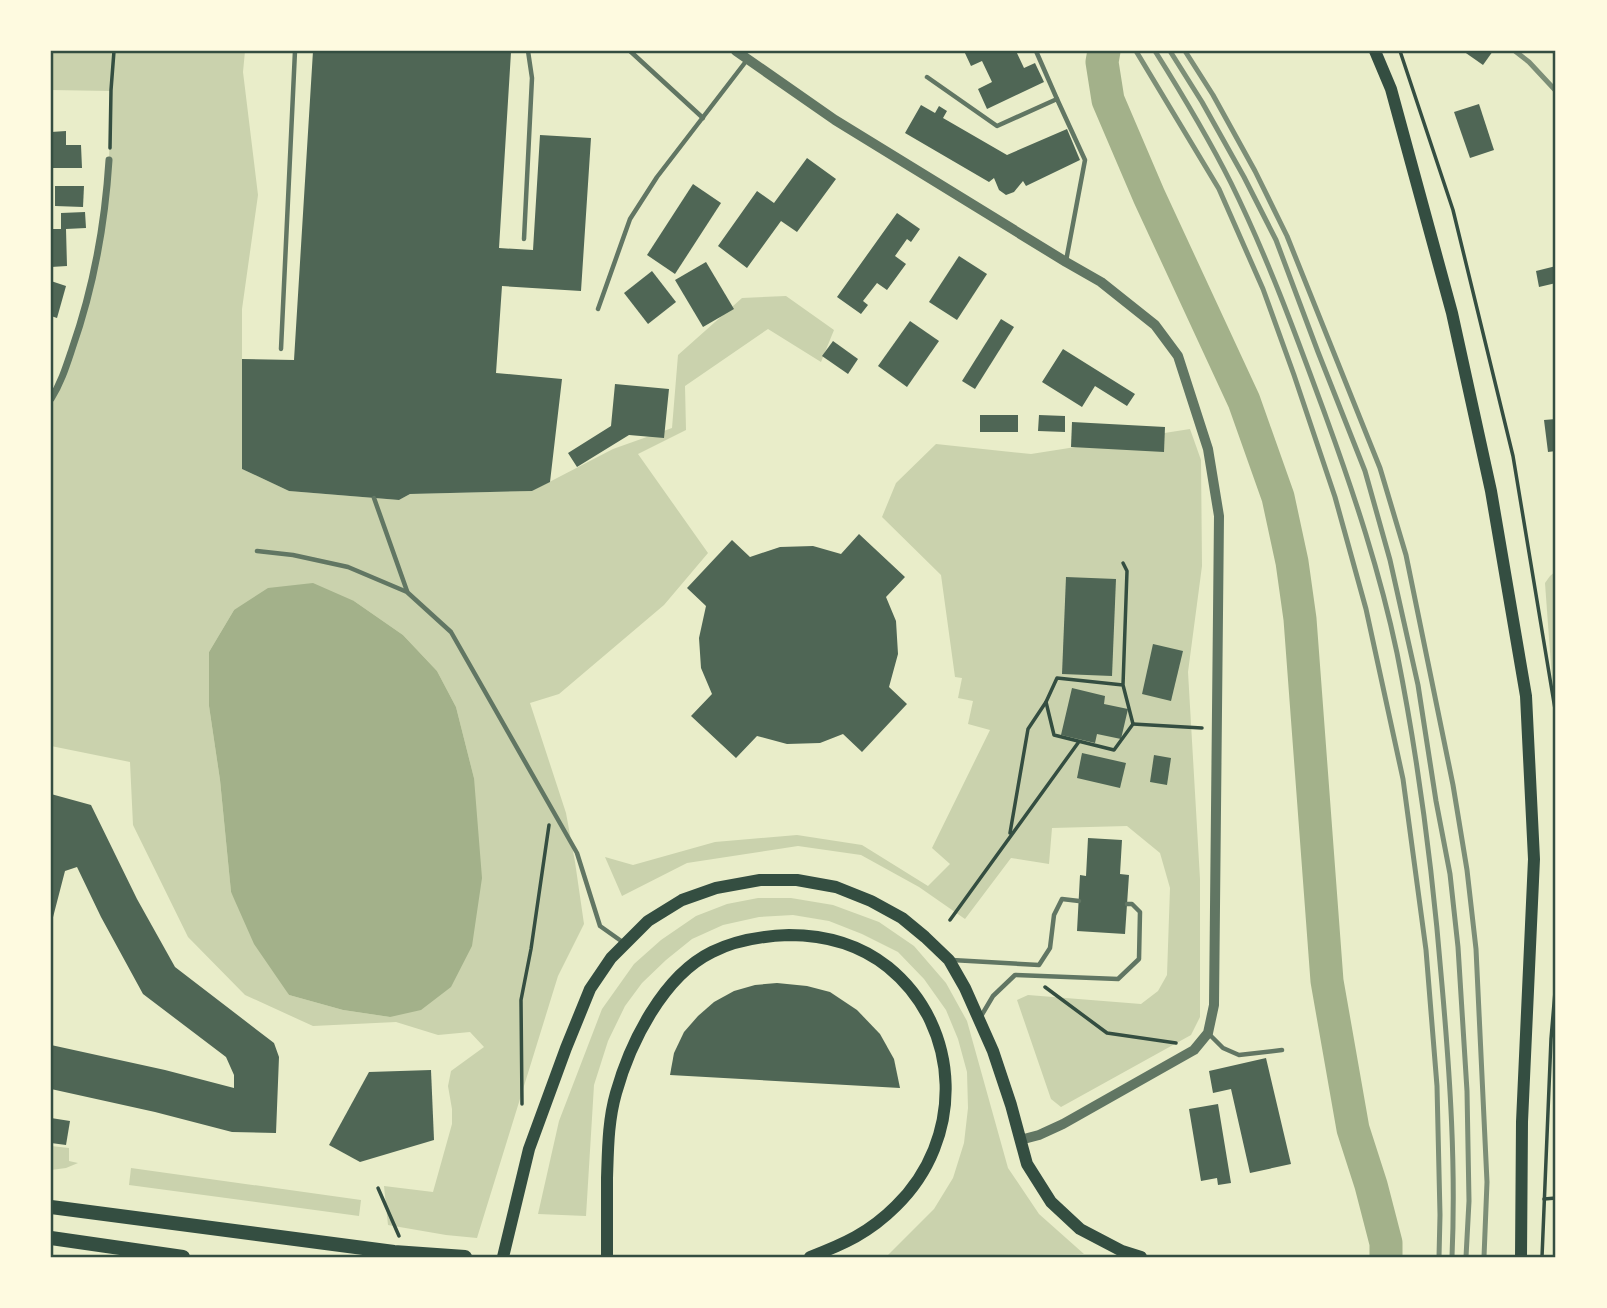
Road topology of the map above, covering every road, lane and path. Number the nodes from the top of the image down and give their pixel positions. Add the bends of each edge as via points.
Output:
1 (114, 51) edge
2 (295, 51) edge
3 (528, 51) edge
4 (629, 51) edge
5 (736, 51) edge
6 (1036, 51) edge
7 (1375, 51) edge
8 (1400, 51) edge
9 (748, 59) junction
10 (927, 77) dead end
11 (1057, 99) junction
12 (703, 118) junction
13 (110, 160) joint
14 (524, 239) dead end
15 (1066, 262) junction
16 (598, 309) dead end
17 (281, 349) dead end
18 (51, 398) edge
19 (374, 498) dead end
20 (257, 551) dead end
21 (1123, 563) dead end
22 (407, 592) junction
23 (1123, 685) junction
24 (1046, 702) junction
25 (1133, 724) junction
26 (1204, 728) dead end
27 (1556, 729) edge
28 (1078, 742) junction
29 (551, 810) junction
30 (1010, 835) junction
31 (1079, 901) dead end
32 (1127, 904) dead end
33 (950, 920) dead end
34 (624, 944) junction
35 (949, 960) junction
36 (1030, 976) junction
37 (1556, 980) edge
38 (980, 1019) junction
39 (1208, 1033) junction
40 (1185, 1044) dead end
41 (1282, 1049) dead end
42 (522, 1104) dead end
43 (1020, 1140) junction
44 (378, 1188) dead end
45 (1556, 1198) edge
46 (1544, 1199) junction
47 (51, 1207) edge
48 (51, 1238) edge
49 (399, 1249) junction
50 (183, 1257) edge
51 (465, 1257) edge
52 (503, 1257) edge
53 (607, 1257) edge
54 (810, 1257) edge
55 (1141, 1257) edge
56 (1521, 1257) edge
57 (1542, 1257) edge

1 - 13 path
2 - 17 lane
3 - 14 lane via 532,78
4 - 12 lane
5 - 9 street
6 - 11 lane
7 - 56 main road via 1391,89 1452,313 1491,491 1526,695 1534,859
8 - 27 path via 1453,210 1513,456
9 - 12 lane
9 - 15 street via 835,120
10 - 11 lane via 998,126
11 - 15 lane via 1085,160
12 - 16 lane via 630,219
13 - 18 street via 92,280 59,386
15 - 39 street via 1101,282 1155,326 1178,356 1208,449 1219,516 1214,1005
19 - 22 lane
20 - 22 lane via 348,567
21 - 23 path via 1127,571
22 - 29 lane via 451,632
23 - 24 path via 1057,678
23 - 25 path
24 - 28 path via 1054,735
24 - 30 path via 1028,729
25 - 26 path
25 - 28 path via 1114,750
28 - 30 path
29 - 34 lane via 577,853 600,926
29 - 42 path via 521,1000
30 - 33 path
31 - 35 lane via 1062,900 1054,915 1050,948 1039,965
32 - 36 lane via 1140,912 1139,959 1118,979
34 - 35 main road via 648,921 682,900 760,880 797,880 836,887 871,901 902,918
34 - 52 main road via 590,989 566,1048 529,1149
35 - 38 main road
36 - 38 lane via 1015,975 993,996
36 - 40 path via 1107,1033
37 - 46 path
38 - 43 main road
39 - 41 lane via 1223,1048 1239,1055
39 - 43 street via 1182,1057 1063,1124
43 - 55 main road via 1027,1164 1051,1202 1080,1229
44 - 49 path
45 - 46 path
46 - 57 path
47 - 49 highway
48 - 50 highway
49 - 51 highway
53 - 54 main road via 608,1131 615,1095 642,1028 684,972 710,953 740,941 803,935 834,939 864,950 909,988 938,1039 946,1093 936,1145 912,1189 857,1238

